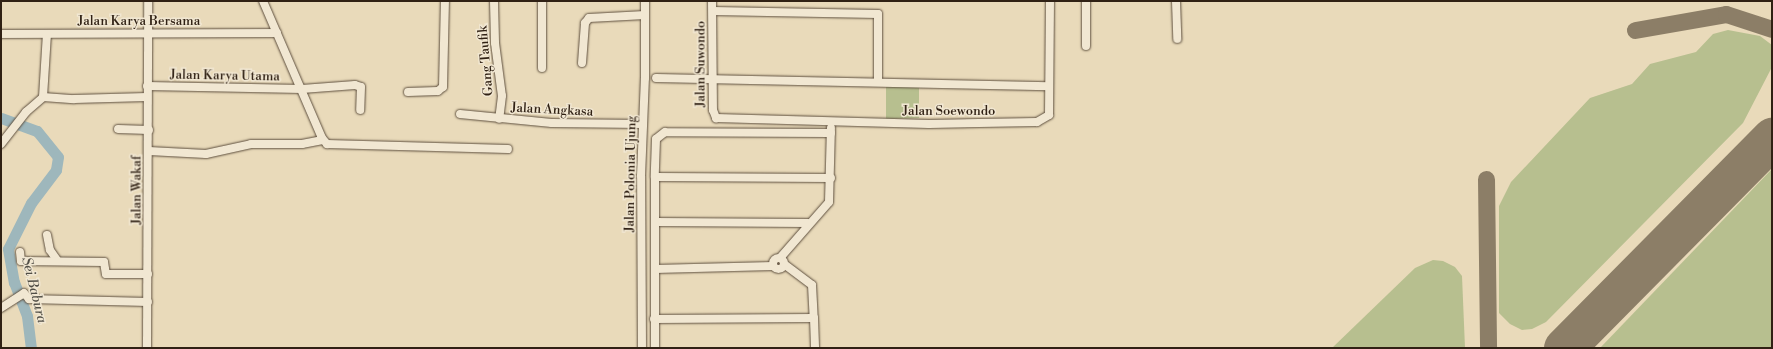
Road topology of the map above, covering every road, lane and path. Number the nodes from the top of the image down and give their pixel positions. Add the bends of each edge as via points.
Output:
1 (148, 1) edge
2 (263, 1) edge
3 (445, 1) edge
4 (494, 1) edge
5 (542, 1) edge
6 (645, 1) edge
7 (712, 1) edge
8 (1050, 1) edge
9 (1086, 1) edge
10 (1176, 1) edge
11 (712, 11) junction
12 (645, 14) junction
13 (148, 33) junction
14 (276, 33) junction
15 (1, 34) edge
16 (47, 34) junction
17 (1176, 39) dead end
18 (1086, 46) dead end
19 (582, 63) dead end
20 (542, 68) dead end
21 (656, 78) dead end
22 (713, 81) junction
23 (878, 82) junction
24 (148, 86) junction
25 (1049, 86) junction
26 (302, 89) junction
27 (408, 92) dead end
28 (43, 97) junction
29 (147, 97) junction
30 (360, 110) dead end
31 (460, 114) dead end
32 (499, 119) junction
33 (722, 120) joint
34 (830, 122) junction
35 (643, 124) junction
36 (118, 129) dead end
37 (149, 130) junction
38 (831, 133) junction
39 (323, 140) junction
40 (1, 144) edge
41 (508, 149) dead end
42 (149, 151) junction
43 (655, 177) junction
44 (831, 178) junction
45 (656, 222) junction
46 (808, 223) junction
47 (47, 235) dead end
48 (20, 252) dead end
49 (57, 260) junction
50 (782, 261) junction
51 (655, 269) junction
52 (148, 274) junction
53 (148, 302) junction
54 (1, 308) edge
55 (654, 318) junction
56 (814, 318) junction
57 (147, 348) edge
58 (642, 348) edge
59 (655, 348) edge
60 (815, 348) edge

1 - 13 street, Jalan Wakaf
2 - 14 street
3 - 27 street via 443,88
4 - 32 street, Gang Taufik via 495,43 502,96
5 - 20 street
6 - 12 street, Jalan Polonia Ujung
7 - 11 street, Jalan Suwondo
8 - 25 street
9 - 18 street
10 - 17 street
11 - 22 street, Jalan Suwondo
11 - 23 street via 878,14
12 - 19 street via 589,18 585,23
12 - 35 street, Jalan Polonia Ujung
13 - 14 street, Jalan Karya Bersama
13 - 16 street, Jalan Karya Bersama
13 - 24 street, Jalan Wakaf
14 - 26 street
15 - 16 street, Jalan Karya Bersama
16 - 28 street
21 - 22 street
22 - 23 street
22 - 33 street, Jalan Suwondo via 713,114
23 - 25 street
24 - 26 street, Jalan Karya Utama
24 - 29 street, Jalan Wakaf
25 - 34 street, Jalan Soewondo via 1049,115 1037,122
26 - 30 street via 344,84 359,86
26 - 39 street
28 - 29 street
28 - 40 street via 26,112
29 - 37 street, Jalan Wakaf
31 - 32 street, Jalan Angkasa
32 - 35 street, Jalan Angkasa
33 - 34 street, Jalan Soewondo
34 - 38 street
35 - 58 street, Jalan Polonia Ujung
36 - 37 street
37 - 42 street, Jalan Wakaf
38 - 43 street via 664,132 656,139
38 - 44 street
39 - 41 street via 331,145
39 - 42 street via 306,143 251,144 206,154
42 - 52 street, Jalan Wakaf
43 - 44 street
43 - 45 street
44 - 46 street via 829,202
45 - 46 street
45 - 51 street
46 - 50 street
47 - 49 street via 50,250
48 - 49 street via 21,261
49 - 52 street via 104,262 107,274
50 - 51 street via 774,259 773,266
50 - 56 street via 812,285
51 - 55 street
52 - 53 street, Jalan Wakaf
53 - 54 street via 29,299 24,293
53 - 57 street, Jalan Wakaf
55 - 56 street
55 - 59 street
56 - 60 street

